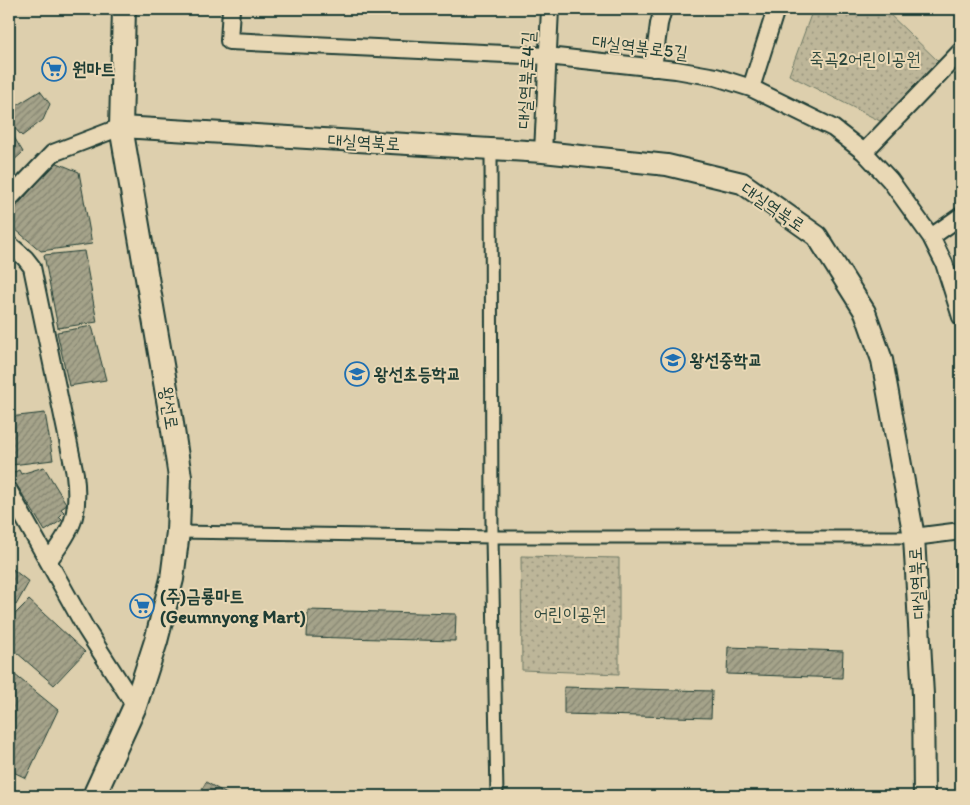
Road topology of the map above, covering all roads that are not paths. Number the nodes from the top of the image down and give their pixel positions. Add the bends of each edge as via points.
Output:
1 (124, 9) edge
2 (231, 9) edge
3 (550, 9) edge
4 (663, 9) edge
5 (776, 9) edge
6 (961, 51) edge
7 (546, 56) junction
8 (653, 68) junction
9 (752, 88) junction
10 (121, 127) junction
11 (491, 149) junction
12 (543, 152) junction
13 (864, 152) junction
14 (9, 200) edge
15 (961, 216) edge
16 (931, 237) junction
17 (9, 244) edge
18 (961, 317) edge
19 (9, 491) edge
20 (961, 531) edge
21 (178, 532) junction
22 (492, 537) junction
23 (914, 537) junction
24 (48, 561) junction
25 (135, 706) junction
26 (94, 796) edge
27 (497, 796) edge
28 (924, 796) edge

1 - 10 main road, 왕선로
2 - 7 street, 대실역북로5길 via 229,41
3 - 7 street, 대실역북로4길
4 - 8 street
5 - 9 street
6 - 13 street
7 - 8 street, 대실역북로5길
7 - 12 street, 대실역북로4길
8 - 9 street, 대실역북로5길 via 716,77
9 - 13 street, 대실역북로5길 via 833,128
10 - 11 street, 대실역북로
10 - 14 street via 54,153
10 - 21 main road, 왕선로 via 172,418 180,477
11 - 12 street, 대실역북로
11 - 22 street
12 - 23 street, 대실역북로 via 667,165 742,183 817,236 866,312 882,360
13 - 16 street, 대실역북로5길 via 890,180
15 - 16 street
16 - 18 street, 대실역북로5길 via 944,263
17 - 24 street via 32,267 78,496 66,538
19 - 24 street
20 - 23 street
21 - 22 street
21 - 25 main road, 왕선로 via 172,579 159,632
22 - 23 street
22 - 27 street
23 - 28 street, 대실역북로 via 923,695
24 - 25 street
25 - 26 main road, 왕선로

